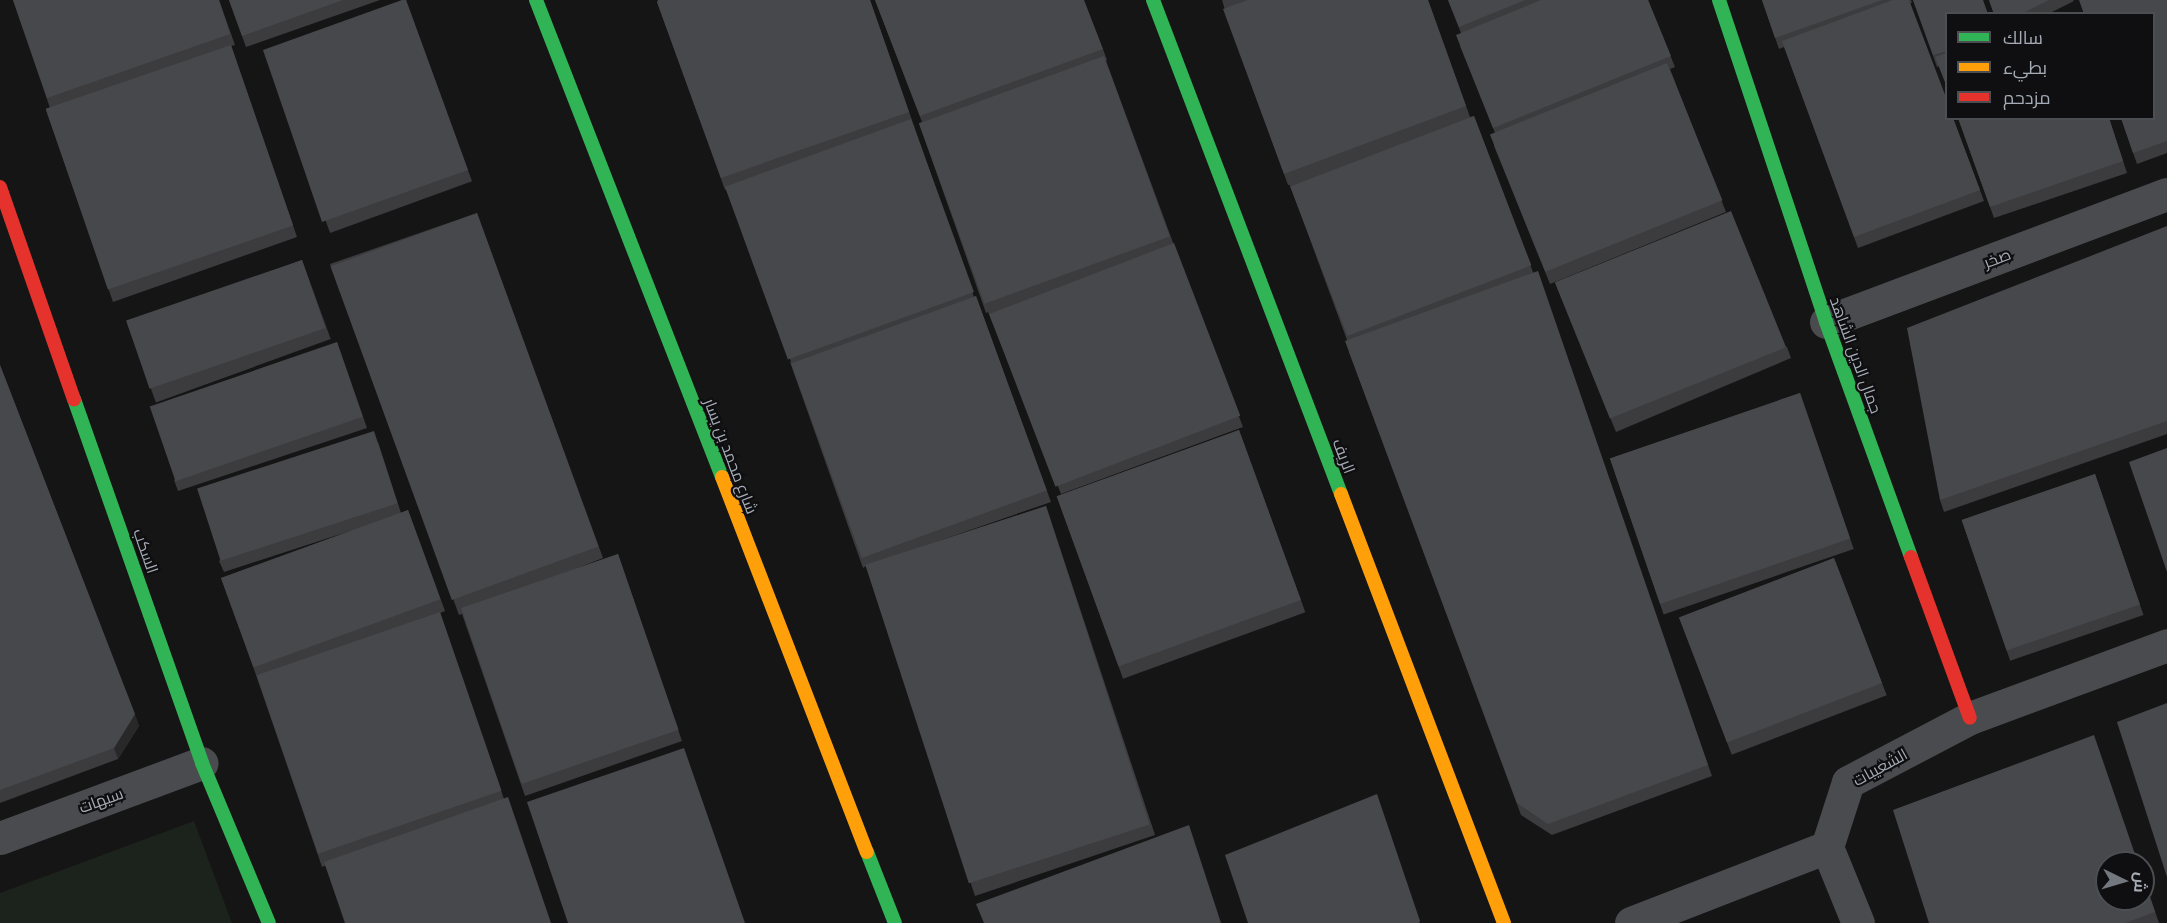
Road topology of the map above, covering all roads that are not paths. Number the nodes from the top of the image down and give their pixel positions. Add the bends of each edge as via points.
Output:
1 (537, 0) edge
2 (1153, 0) edge
3 (1719, 0) edge
4 (1, 191) edge
5 (2167, 194) edge
6 (1826, 322) junction
7 (2167, 645) edge
8 (1970, 718) junction
9 (202, 763) junction
10 (0, 838) edge
11 (1827, 847) junction
12 (269, 923) edge
13 (895, 923) edge
14 (1504, 923) edge
15 (1631, 923) edge
16 (1858, 923) edge

1 - 13 street, شارع محمد بن يسار
2 - 14 street, الريف
3 - 6 street, جمال الدين الشاهد
4 - 9 street, السكب
5 - 6 street, صخر
6 - 8 street, جمال الدين الشاهد
7 - 8 street, الشعيبات
8 - 11 street, الشعيبات via 1848,782
9 - 10 street, سيهات
9 - 12 street, السكب
11 - 15 street
11 - 16 street

